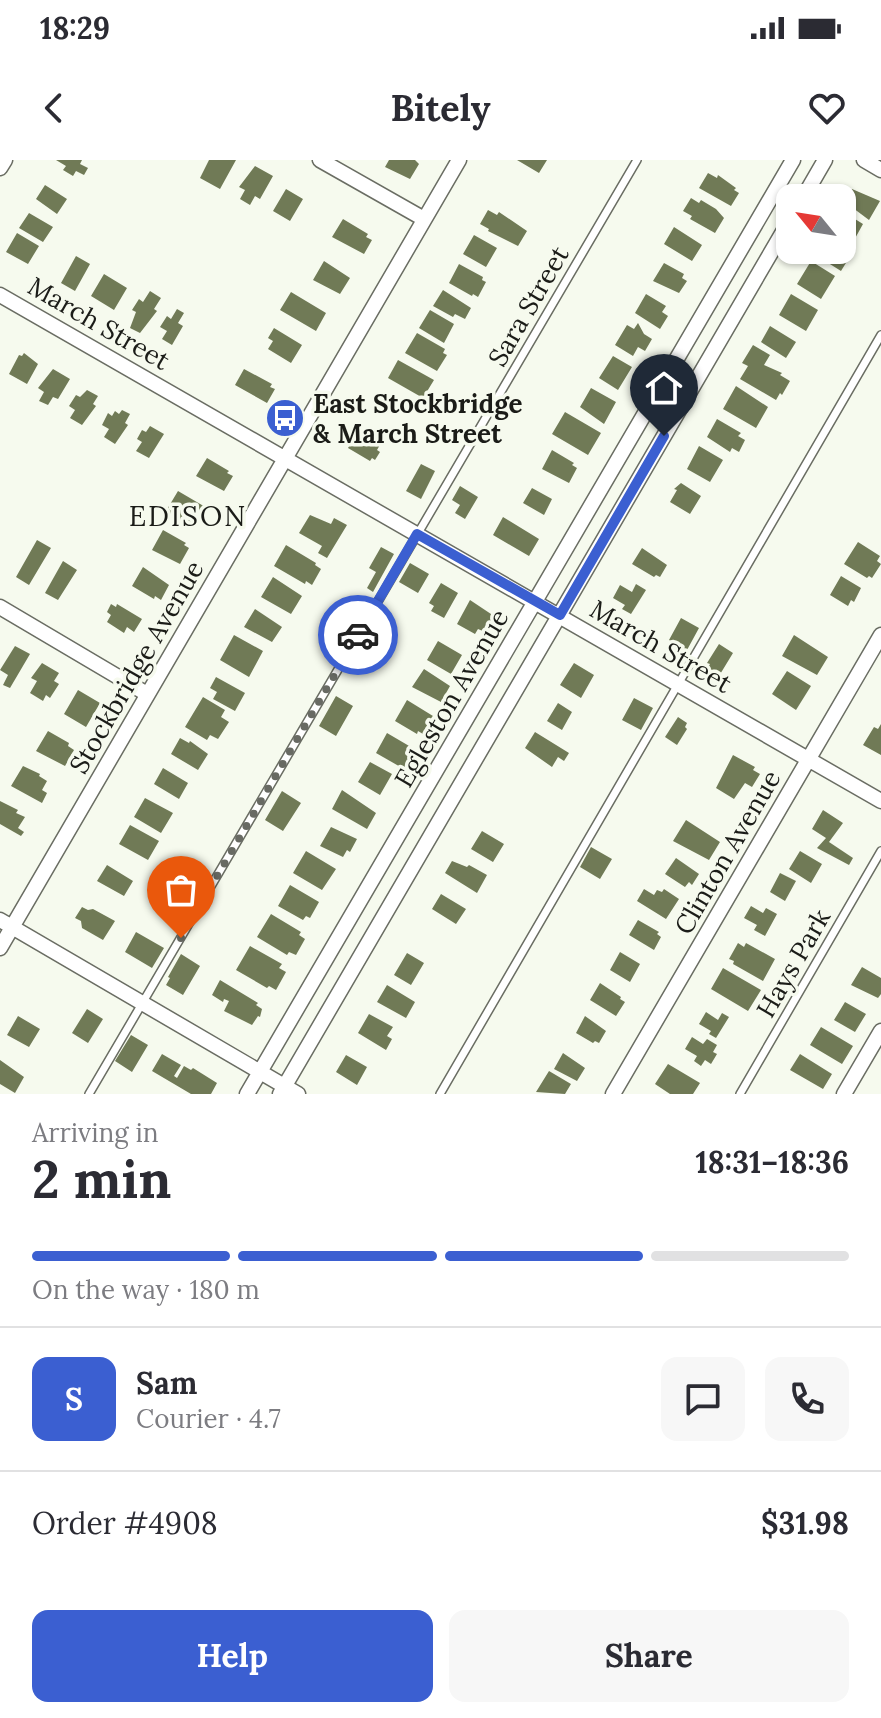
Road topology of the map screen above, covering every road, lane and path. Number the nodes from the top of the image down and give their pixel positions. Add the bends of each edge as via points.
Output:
1 (5, 160) edge
2 (320, 160) edge
3 (459, 160) edge
4 (637, 160) edge
5 (793, 160) edge
6 (825, 160) edge
7 (864, 160) edge
8 (0, 168) edge
9 (881, 170) edge
10 (811, 184) edge
11 (424, 219) junction
12 (776, 244) edge
13 (0, 295) edge
14 (881, 335) edge
15 (673, 367) junction
16 (696, 381) junction
17 (286, 457) junction
18 (417, 534) junction
19 (536, 601) junction
20 (0, 607) edge
21 (560, 615) junction
22 (881, 635) edge
23 (679, 684) junction
24 (147, 694) junction
25 (809, 758) junction
26 (881, 801) edge
27 (398, 836) junction
28 (422, 850) junction
29 (881, 851) edge
30 (6, 924) edge
31 (0, 948) edge
32 (143, 1003) junction
33 (881, 1031) edge
34 (260, 1072) junction
35 (282, 1090) edge
36 (89, 1094) edge
37 (247, 1094) edge
38 (298, 1094) edge
39 (440, 1094) edge
40 (613, 1094) edge
41 (740, 1094) edge
42 (844, 1094) edge

1 - 8 street
2 - 11 street
3 - 11 street, Stockbridge Avenue
4 - 18 lane, Sara Street
5 - 15 street, Egleston Avenue
6 - 10 street
7 - 9 street
11 - 17 street, Stockbridge Avenue
12 - 16 street, Egleston Avenue
13 - 17 street, March Street
14 - 23 lane
15 - 16 street
15 - 19 street, Egleston Avenue
16 - 21 street, Egleston Avenue
17 - 18 street, March Street
17 - 24 street, Stockbridge Avenue
18 - 19 street, March Street
18 - 32 lane, Sara Street
19 - 21 street, March Street
19 - 27 street, Egleston Avenue
20 - 24 street
21 - 23 street, March Street
21 - 28 street, Egleston Avenue
22 - 25 street, Clinton Avenue
23 - 25 street, March Street
23 - 39 lane
24 - 30 street, Stockbridge Avenue
25 - 26 street, March Street
25 - 40 street, Clinton Avenue
27 - 28 street
27 - 34 street, Egleston Avenue
28 - 35 street, Egleston Avenue
29 - 41 lane, Hays Park
30 - 31 street, Stockbridge Avenue
30 - 32 street
32 - 34 street
32 - 36 lane, Sara Street
33 - 42 street
34 - 35 street
34 - 37 street, Egleston Avenue
35 - 38 street

